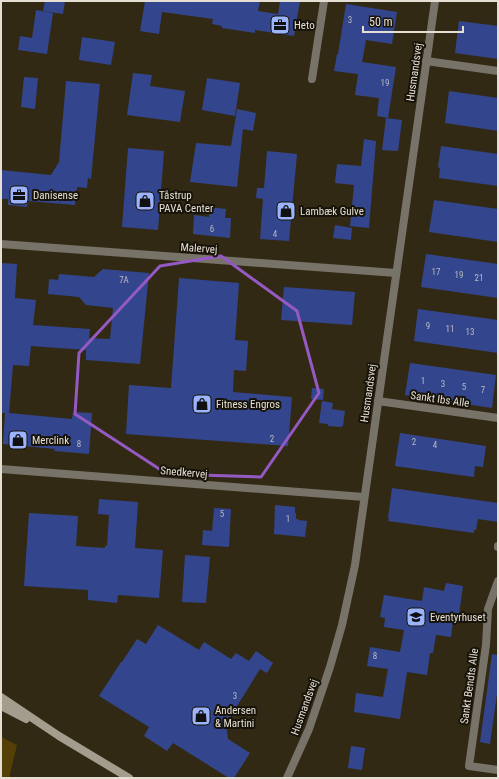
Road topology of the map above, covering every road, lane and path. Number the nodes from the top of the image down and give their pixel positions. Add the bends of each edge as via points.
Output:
1 (324, 1) edge
2 (435, 1) edge
3 (426, 61) junction
4 (498, 71) edge
5 (312, 79) dead end
6 (1, 244) edge
7 (396, 273) junction
8 (378, 401) junction
9 (498, 418) edge
10 (1, 469) edge
11 (364, 497) junction
12 (498, 582) edge
13 (1, 697) edge
14 (1, 706) edge
15 (59, 736) junction
16 (498, 770) edge
17 (129, 778) edge
18 (287, 778) edge

1 - 5 street
2 - 3 street, Husmandsvej
3 - 4 street
3 - 7 street, Husmandsvej
6 - 7 street, Malervej
7 - 8 street, Husmandsvej
8 - 9 street, Sankt Ibs Alle
8 - 11 street, Husmandsvej
10 - 11 street, Snedkervej
11 - 18 street, Husmandsvej via 355,565 342,625 309,729
12 - 16 street, Sankt Bendts Alle via 488,609 486,645 469,766
13 - 15 street
14 - 15 street
15 - 17 street

